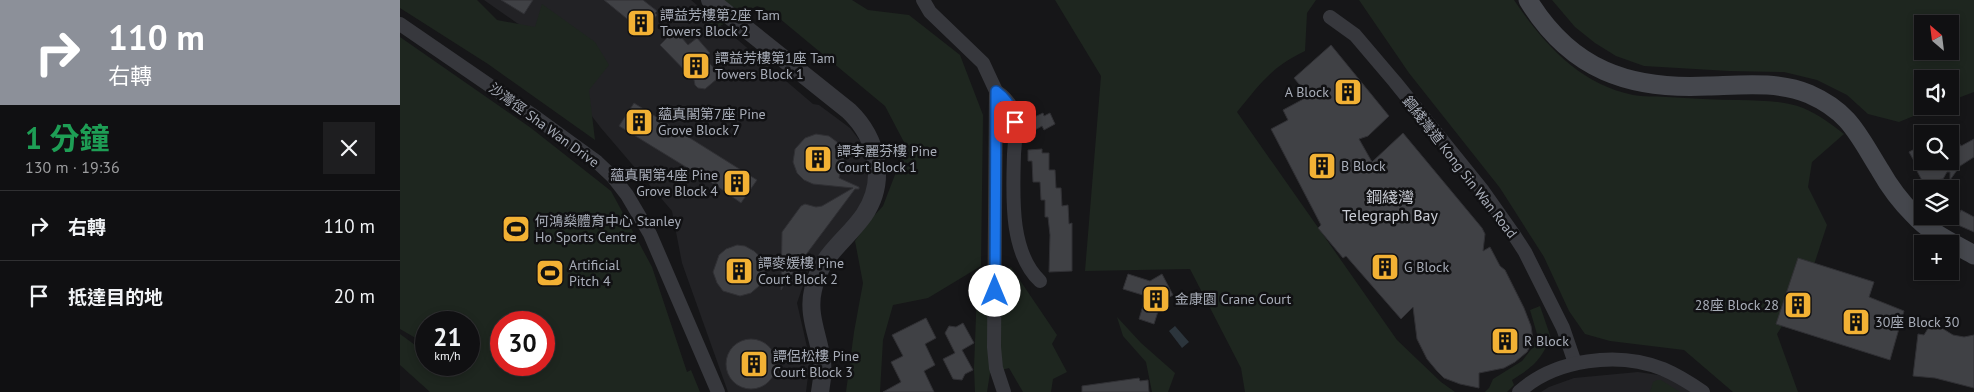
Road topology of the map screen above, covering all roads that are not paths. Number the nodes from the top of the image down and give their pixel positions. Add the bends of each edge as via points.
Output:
1 (710, 0) edge
2 (923, 0) edge
3 (1528, 0) edge
4 (1330, 17) dead end
5 (400, 24) edge
6 (996, 91) junction
7 (1974, 254) edge
8 (1040, 281) dead end
9 (1575, 363) junction
10 (718, 392) edge
11 (820, 392) edge
12 (1004, 392) edge
13 (1518, 392) edge
14 (1703, 392) edge

1 - 11 street via 849,111 865,129 875,151 876,184 868,206 827,256 814,284 812,312 822,361
2 - 6 street via 930,12 983,63
3 - 7 main road via 1547,26 1573,52 1620,78 1668,87 1770,85 1796,90 1822,101 1851,123 1886,180 1915,216 1932,231
4 - 9 street, 鋼綫灣道 Kong Sin Wan Road via 1355,35 1395,82 1514,234 1564,328
5 - 10 street, 沙灣徑 Sha Wan Drive via 539,119 598,162 613,177 628,195 650,234
6 - 8 street via 1014,114 1014,193 1020,247 1029,270
6 - 12 street via 994,348
9 - 13 street
9 - 14 street via 1606,359 1644,364 1678,376

